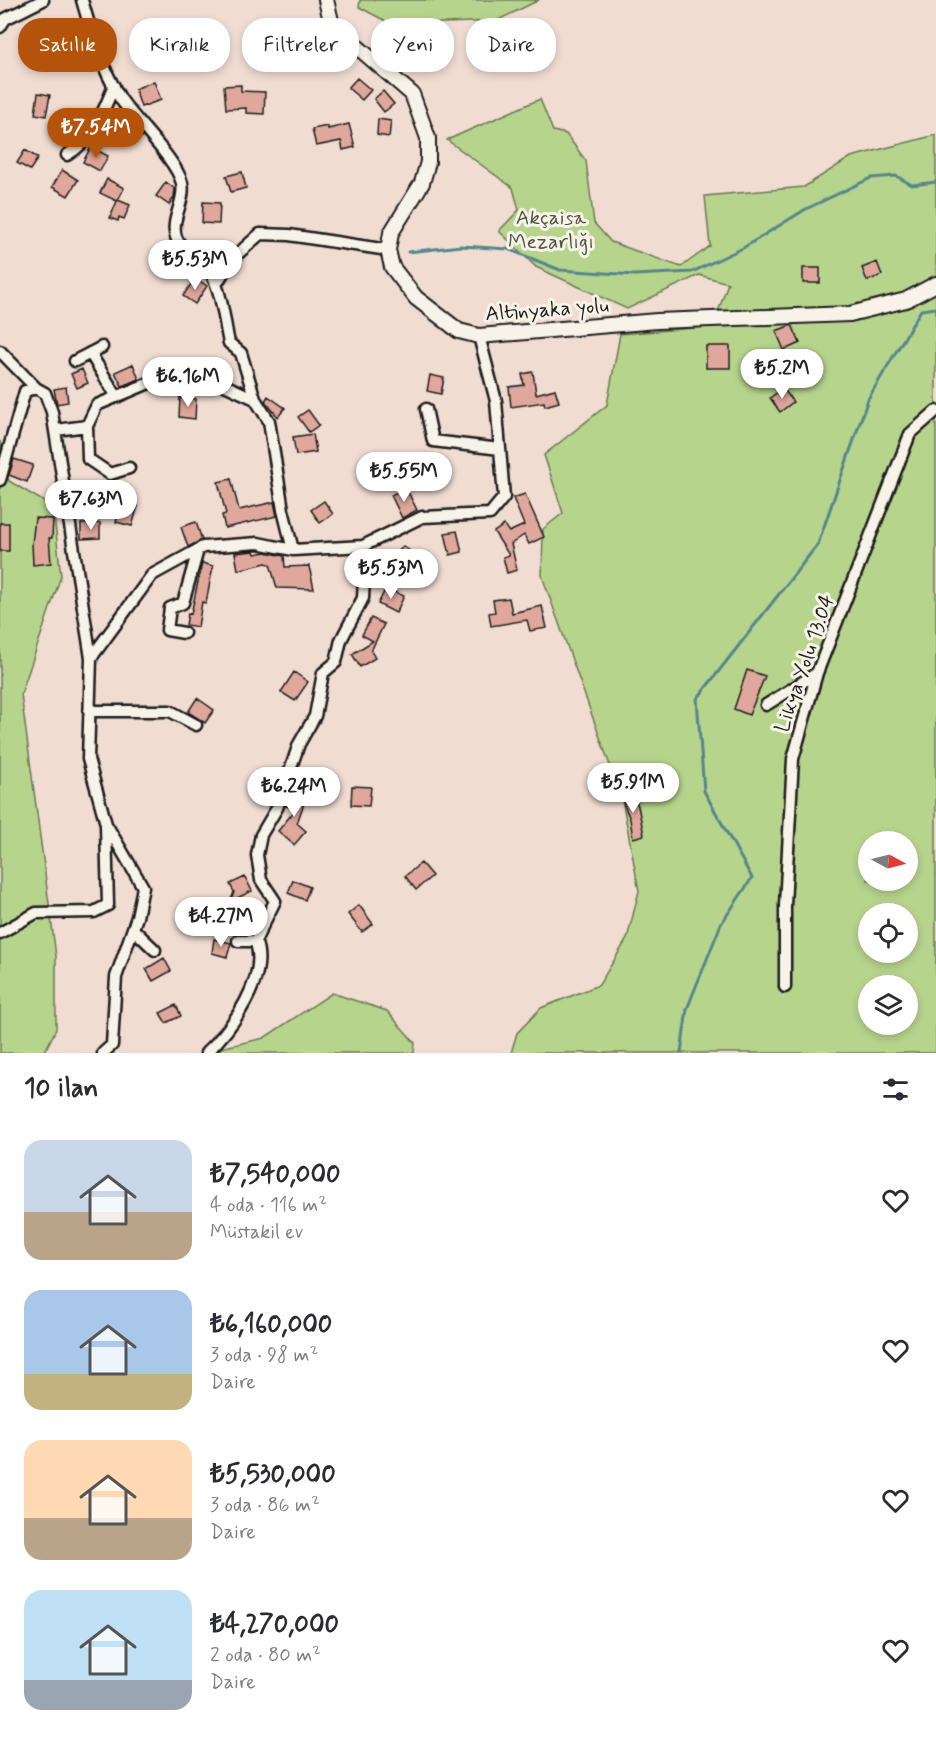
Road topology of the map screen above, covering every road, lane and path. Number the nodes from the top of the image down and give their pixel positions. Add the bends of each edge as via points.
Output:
1 (43, 0) edge
2 (82, 0) edge
3 (326, 0) edge
4 (0, 27) edge
5 (114, 86) junction
6 (67, 155) dead end
7 (388, 250) junction
8 (217, 283) junction
9 (936, 284) edge
10 (479, 336) junction
11 (102, 347) dead end
12 (0, 351) edge
13 (90, 353) junction
14 (75, 361) dead end
15 (36, 388) junction
16 (117, 397) junction
17 (255, 399) junction
18 (426, 409) dead end
19 (936, 411) edge
20 (87, 426) junction
21 (56, 430) junction
22 (500, 449) junction
23 (129, 468) dead end
24 (0, 480) edge
25 (363, 546) junction
26 (198, 550) junction
27 (293, 550) junction
28 (184, 633) dead end
29 (91, 658) junction
30 (817, 673) junction
31 (766, 705) dead end
32 (89, 711) junction
33 (196, 725) dead end
34 (106, 824) junction
35 (133, 929) junction
36 (0, 933) edge
37 (238, 941) dead end
38 (255, 941) junction
39 (155, 950) dead end
40 (785, 987) dead end
41 (104, 1053) edge
42 (206, 1053) edge

1 - 4 street via 5,19
2 - 5 street via 98,56
3 - 7 main road via 332,25 412,94 428,138 428,162 422,183 391,233
5 - 6 street via 95,130 80,148
5 - 8 street via 182,182 176,238 202,260
7 - 8 street via 260,234 231,260
7 - 10 main road, Altinyaka yolu via 392,267 416,298 459,331
8 - 17 street via 229,343 241,353
9 - 10 main road, Altinyaka yolu via 906,300 850,314 657,321
10 - 22 street via 496,401
11 - 13 street
12 - 15 street
13 - 14 street
13 - 16 street
15 - 21 street via 45,393
15 - 24 street via 25,391
16 - 17 street via 161,378 207,377
16 - 20 street via 97,405
17 - 27 street via 269,421
18 - 22 street via 432,441
19 - 30 street, Likya Yolu 13.04 via 910,434
20 - 21 street
20 - 23 street via 88,459 110,474
21 - 29 street
22 - 25 street via 504,497 490,514 422,517
25 - 27 street
25 - 38 street via 363,598 340,640 336,662 323,673 315,716 298,744 277,808 261,835 257,855 261,879 275,901
26 - 27 street via 258,543
26 - 28 street via 183,603 170,608 167,630
26 - 29 street via 152,575
29 - 32 street
30 - 31 street
30 - 40 street, Likya Yolu 13.04 via 793,759
32 - 33 street via 170,711
32 - 34 street via 87,759
34 - 35 street via 143,887
34 - 36 street via 108,905 94,912 36,913
35 - 39 street
35 - 41 street via 116,977 112,1045
37 - 38 street
38 - 42 street via 260,951 249,996 232,1026

